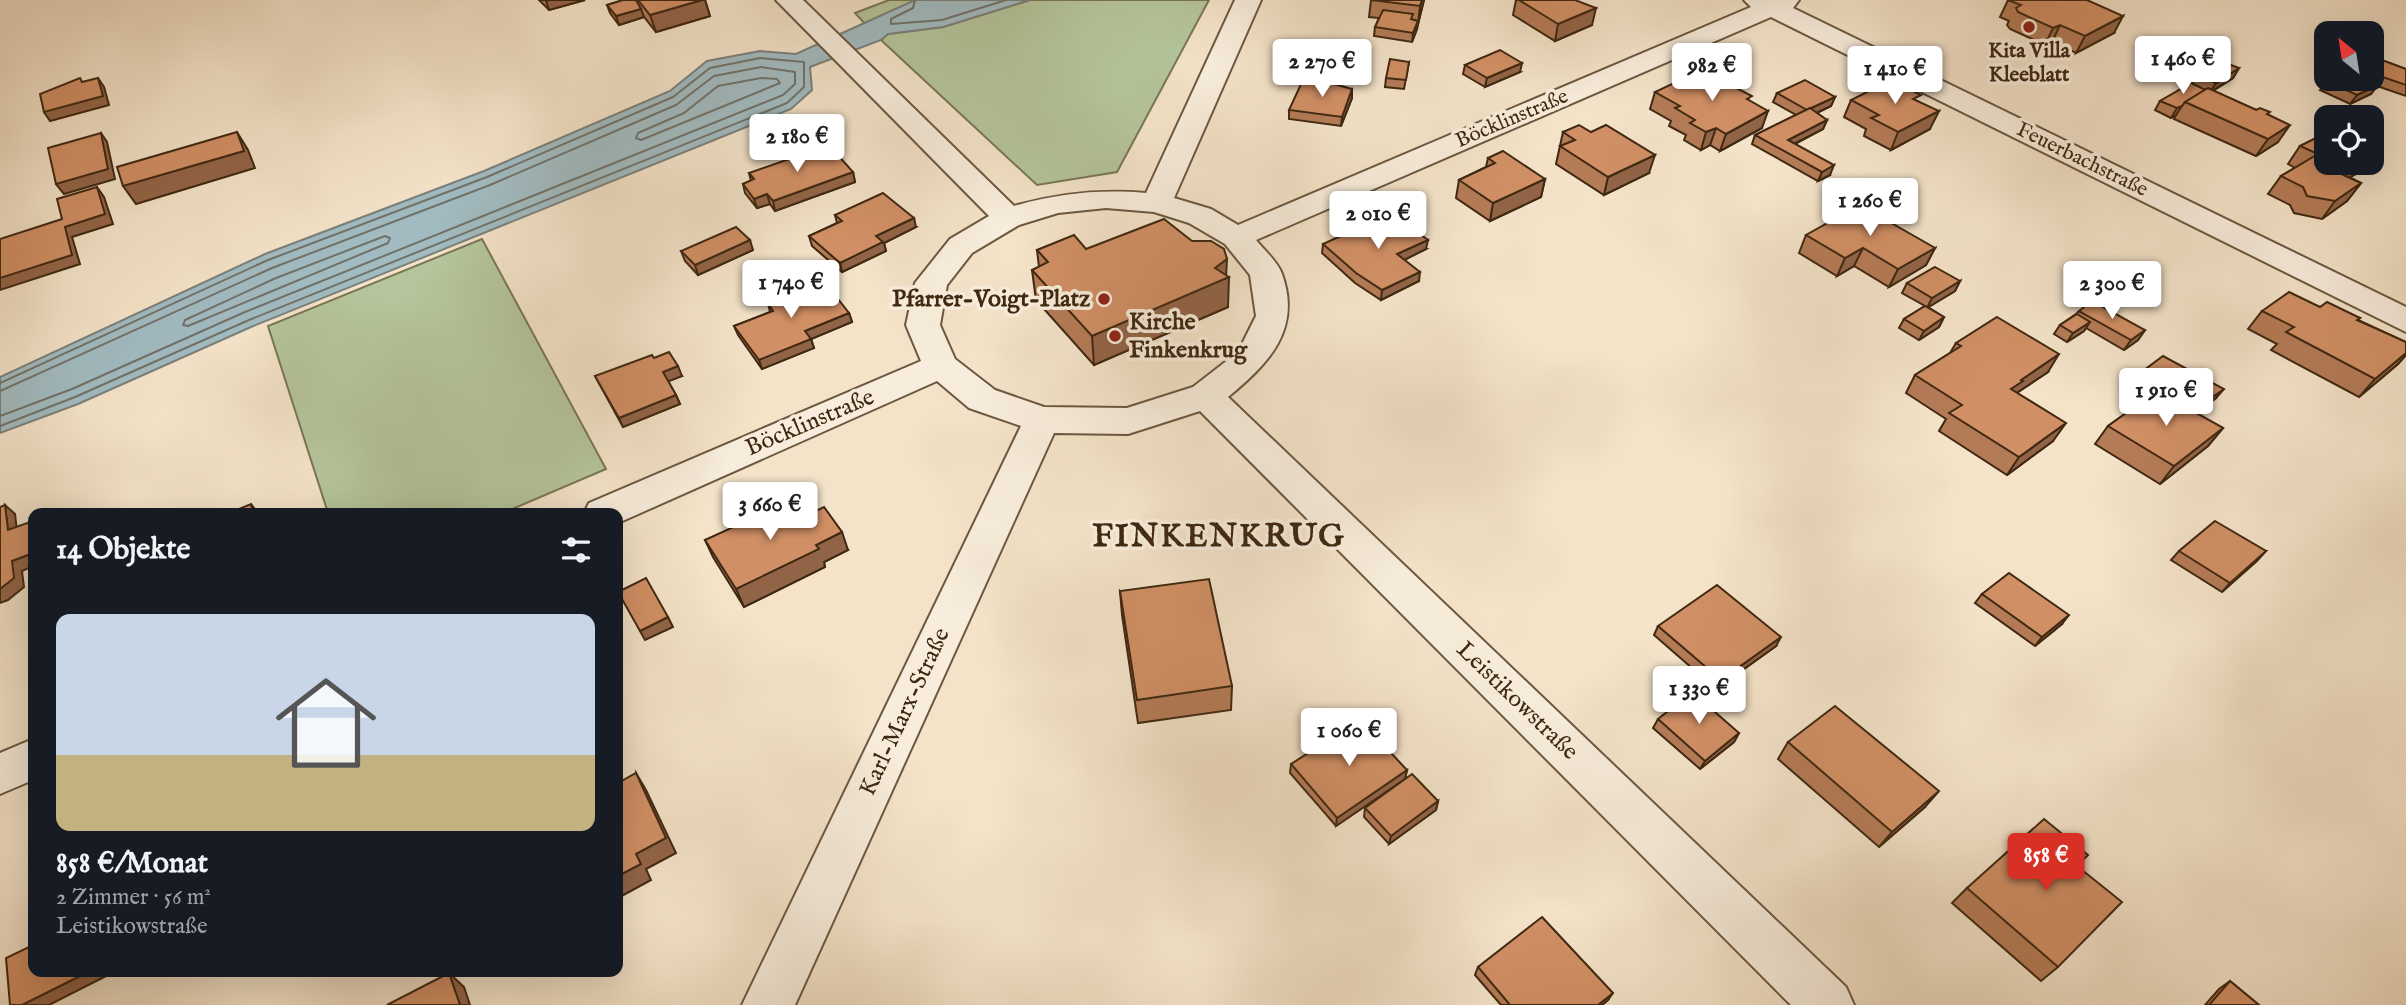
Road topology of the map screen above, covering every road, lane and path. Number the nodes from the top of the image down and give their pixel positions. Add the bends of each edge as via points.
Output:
1 (789, 0) edge
2 (1248, 0) edge
3 (1773, 2) edge
4 (1157, 204) junction
5 (1008, 218) junction
6 (1236, 237) junction
7 (2406, 321) edge
8 (941, 366) junction
9 (1206, 396) junction
10 (1042, 420) junction
11 (614, 508) edge
12 (28, 761) edge
13 (0, 774) edge
14 (768, 1005) edge
15 (1828, 1005) edge

1 - 5 street
2 - 4 street
3 - 6 street, Böcklinstraße
3 - 7 street, Feuerbachstraße
4 - 5 street via 1093,200 1055,204
4 - 6 street via 1200,216
5 - 8 street via 961,246 931,283 923,326
6 - 9 street via 1266,273 1273,316 1252,359
8 - 10 street via 982,399
8 - 11 street, Böcklinstraße
9 - 10 street via 1128,421
9 - 15 street, Leistikowstraße
10 - 14 street, Karl-Marx-Straße
12 - 13 street

